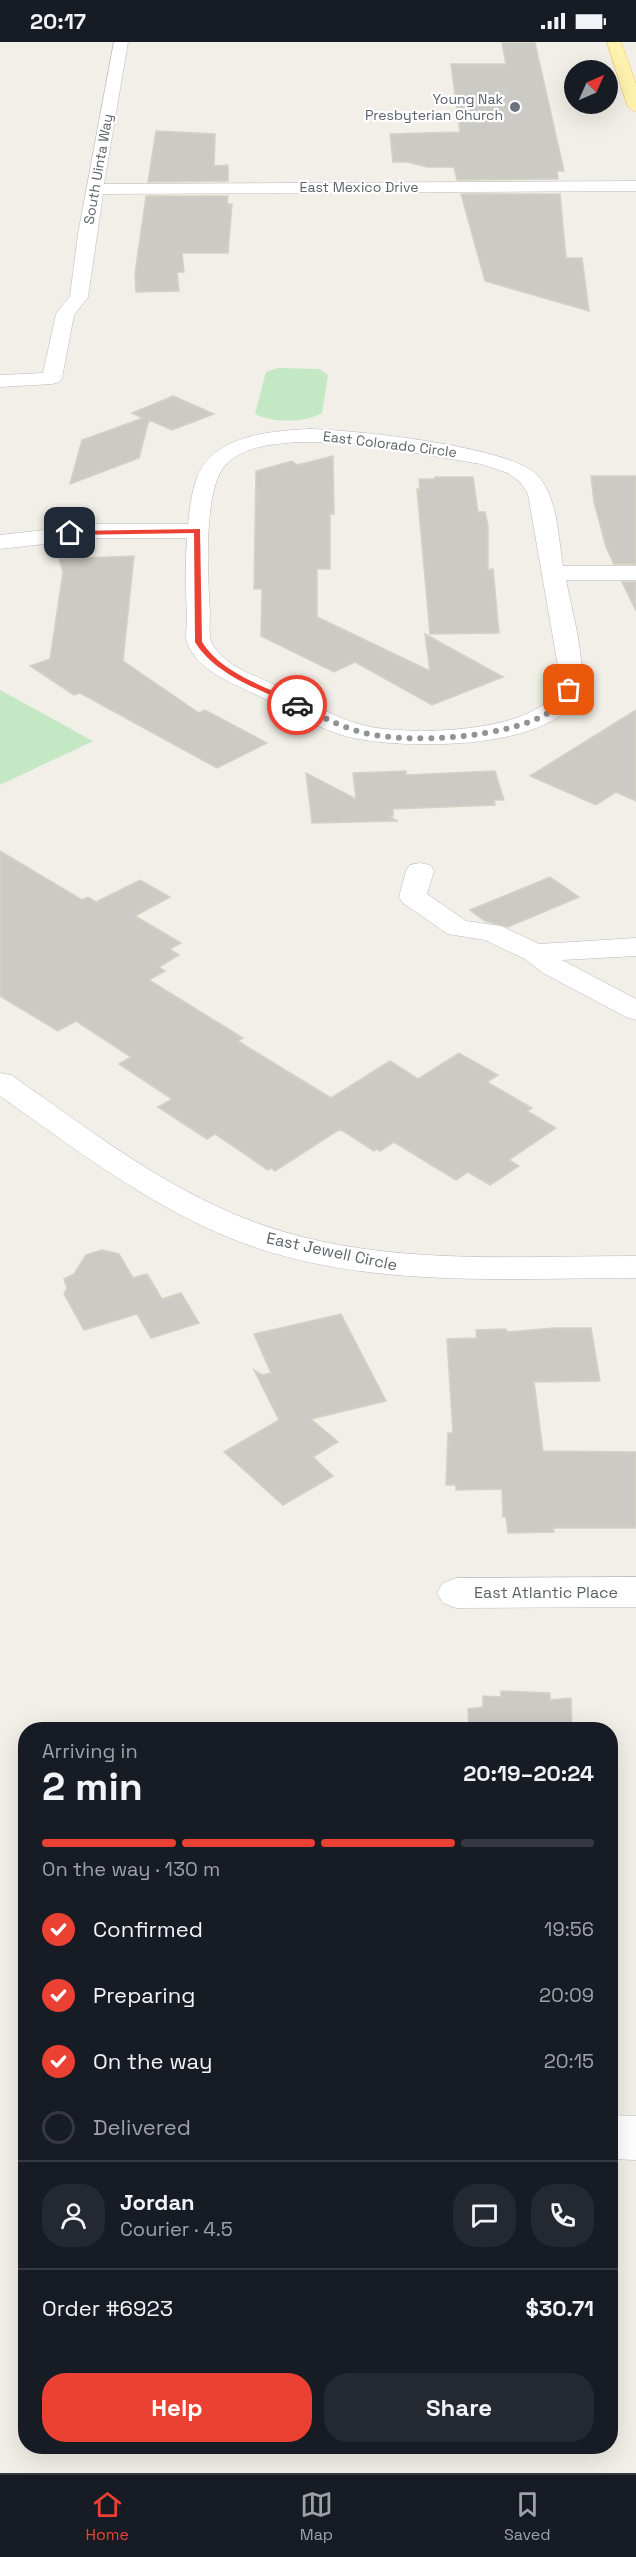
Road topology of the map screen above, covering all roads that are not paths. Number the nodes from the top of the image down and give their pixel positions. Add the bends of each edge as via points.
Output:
1 (121, 42) edge
2 (614, 42) edge
3 (636, 107) edge
4 (632, 187) edge
5 (95, 189) junction
6 (0, 381) edge
7 (197, 531) junction
8 (0, 542) edge
9 (636, 573) edge
10 (554, 581) junction
11 (636, 587) edge
12 (420, 871) dead end
13 (636, 948) edge
14 (535, 953) junction
15 (636, 1011) edge
16 (0, 1082) edge
17 (636, 1267) edge
18 (636, 1592) edge
19 (456, 1593) dead end
20 (618, 2137) edge
21 (636, 2138) edge

1 - 5 street, South Uinta Way
2 - 3 main road
4 - 5 street, East Mexico Drive
5 - 6 street, South Uinta Way via 79,297 65,314 52,378
7 - 8 street via 79,532
7 - 10 street, East Colorado Circle via 209,474 229,454 292,435 349,436 485,458 529,478 539,494
7 - 10 street, East Colorado Circle via 199,642 207,655 229,672 342,726 383,736 480,734 519,726 552,711 572,683
9 - 10 street
10 - 11 street
12 - 14 street via 413,897 458,928 491,932
13 - 14 street
14 - 15 street via 553,967
16 - 17 street, East Jewell Circle via 175,1197 220,1221 285,1244 419,1267
18 - 19 street, East Atlantic Place
20 - 21 street

